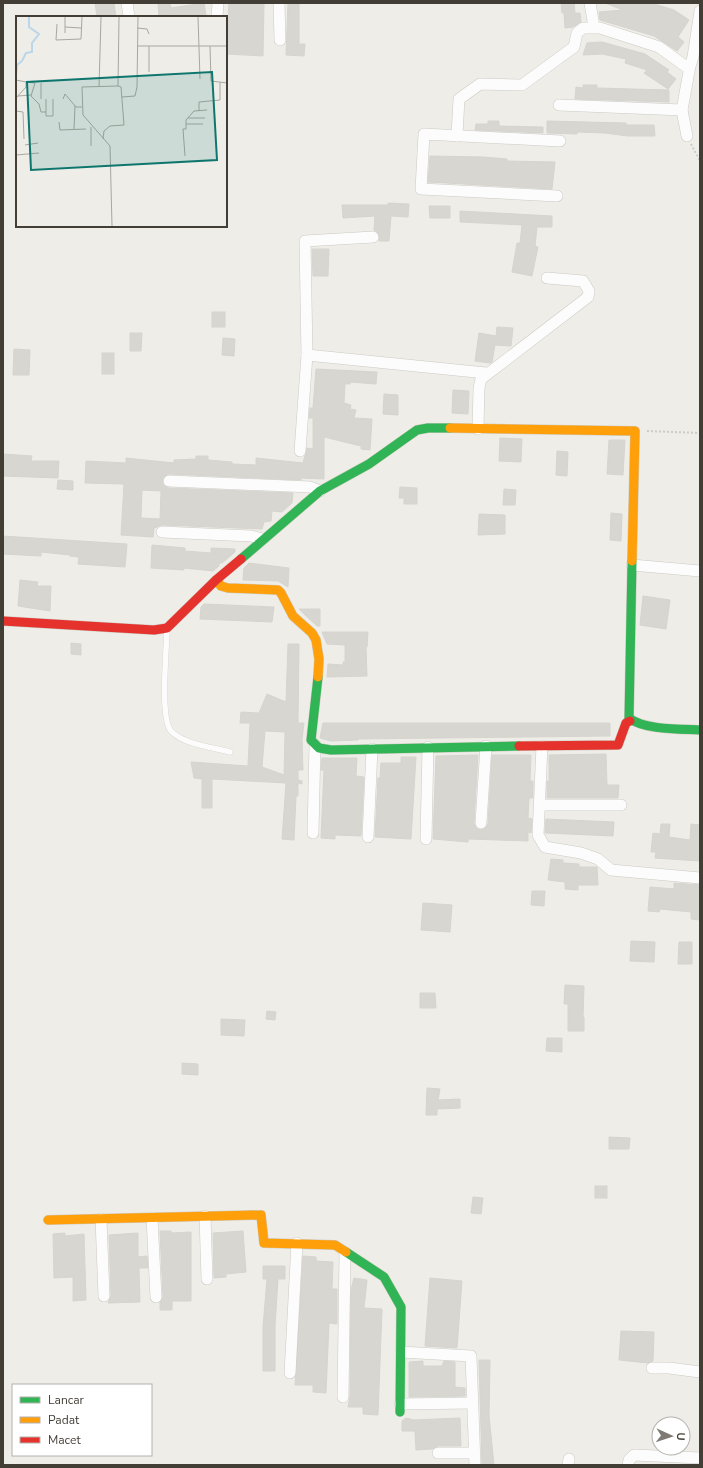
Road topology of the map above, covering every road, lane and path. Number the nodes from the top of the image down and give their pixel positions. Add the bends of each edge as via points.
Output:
1 (127, 3) edge
2 (218, 3) edge
3 (279, 3) edge
4 (590, 3) edge
5 (700, 11) edge
6 (129, 16) edge
7 (217, 16) edge
8 (594, 27) junction
9 (280, 40) dead end
10 (690, 66) junction
11 (559, 104) dead end
12 (682, 110) junction
13 (457, 136) junction
14 (687, 136) joint
15 (560, 141) dead end
16 (700, 161) edge
17 (557, 196) dead end
18 (373, 237) dead end
19 (547, 278) dead end
20 (307, 355) junction
21 (486, 374) junction
22 (478, 429) junction
23 (635, 431) junction
24 (700, 433) edge
25 (300, 451) dead end
26 (168, 481) dead end
27 (320, 491) junction
28 (162, 532) dead end
29 (262, 539) junction
30 (632, 565) junction
31 (700, 571) edge
32 (216, 580) junction
33 (3, 620) edge
34 (167, 628) junction
35 (630, 721) junction
36 (700, 730) edge
37 (315, 745) junction
38 (486, 746) junction
39 (542, 746) junction
40 (428, 747) junction
41 (372, 749) junction
42 (230, 752) dead end
43 (540, 805) junction
44 (621, 806) dead end
45 (481, 823) dead end
46 (313, 833) dead end
47 (368, 837) dead end
48 (426, 839) dead end
49 (700, 878) edge
50 (205, 1216) junction
51 (152, 1218) junction
52 (101, 1219) junction
53 (48, 1220) dead end
54 (297, 1244) junction
55 (345, 1253) junction
56 (207, 1280) dead end
57 (104, 1296) dead end
58 (156, 1296) dead end
59 (401, 1352) junction
60 (652, 1368) dead end
61 (700, 1372) edge
62 (290, 1374) dead end
63 (343, 1397) dead end
64 (472, 1403) junction
65 (400, 1408) joint
66 (438, 1453) dead end
67 (474, 1453) junction
68 (700, 1458) edge
69 (474, 1465) edge
70 (628, 1465) edge

1 - 6 street
2 - 7 street
3 - 9 street
4 - 8 street
5 - 10 street
8 - 10 street via 659,47 685,66
8 - 13 street via 584,28 577,33 574,48 522,85 480,84 459,99
10 - 12 street
11 - 12 street
12 - 14 street
13 - 15 street
13 - 17 street via 424,134 421,189
14 - 16 path
18 - 20 street via 306,241
19 - 21 street via 583,282 589,291 588,297
20 - 21 street
20 - 25 street
21 - 22 street via 481,379 479,388
22 - 23 street
22 - 27 street via 417,430 368,464
23 - 24 path
23 - 30 street
26 - 27 street via 310,487
27 - 29 street
28 - 29 street via 251,536
29 - 32 street
30 - 31 street
30 - 35 street
32 - 34 street
32 - 37 street via 221,586 228,588 278,590 283,594 300,625 315,637 318,648 318,695 311,740
33 - 34 street via 154,630
34 - 42 lane via 164,701 166,722 171,731 187,740
35 - 36 street
35 - 39 street via 624,727 618,745
37 - 41 street via 331,750
37 - 46 street
38 - 39 street
38 - 40 street
38 - 45 street
39 - 43 street
40 - 41 street
40 - 48 street
41 - 47 street
43 - 44 street
43 - 49 street via 538,835 545,847 581,853 598,859 611,870
50 - 51 street
50 - 54 street via 261,1215 264,1243
50 - 56 street
51 - 52 street
51 - 58 street
52 - 53 street
52 - 57 street
54 - 55 street via 335,1245
54 - 62 street
55 - 59 street via 384,1277 401,1308
55 - 63 street
59 - 64 street via 471,1356
59 - 65 street
60 - 61 street
64 - 65 street
64 - 67 street
66 - 67 street
67 - 69 street
68 - 70 street via 634,1455

